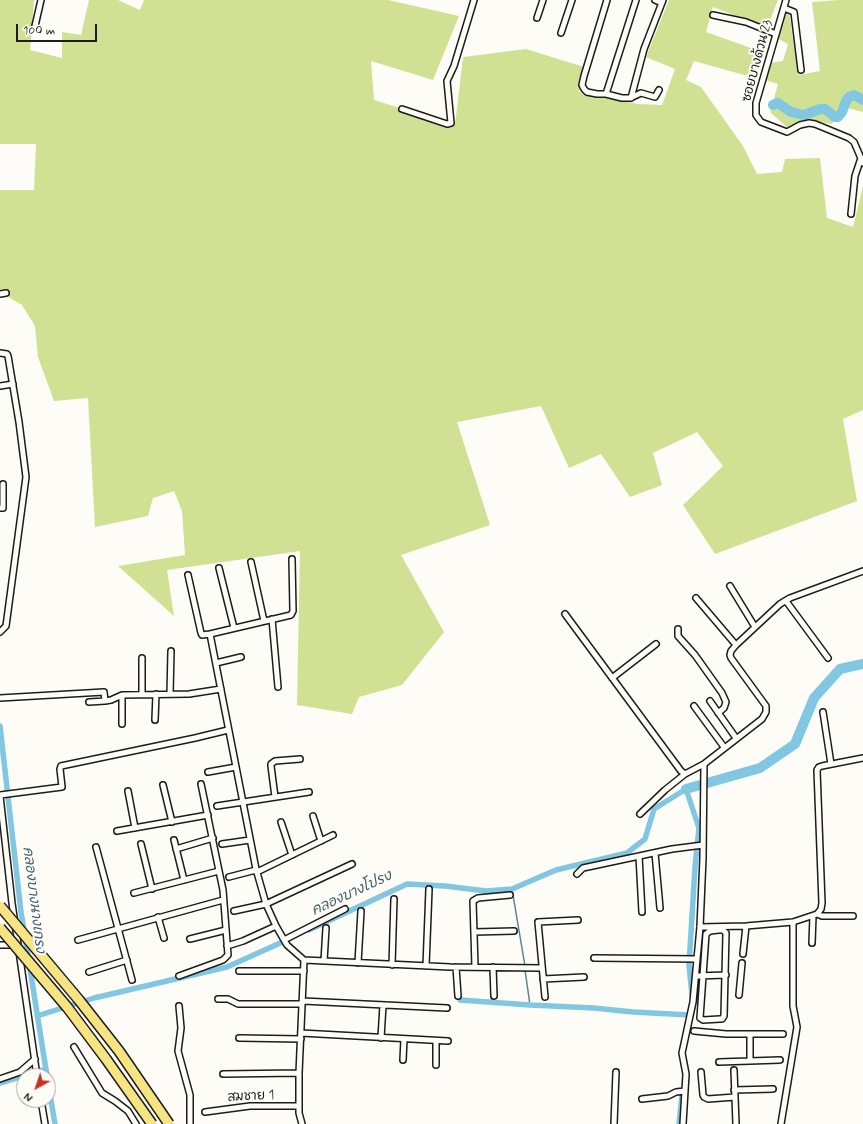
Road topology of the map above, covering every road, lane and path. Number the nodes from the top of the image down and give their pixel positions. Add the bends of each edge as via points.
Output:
1 (41, 0) edge
2 (474, 0) edge
3 (542, 0) edge
4 (572, 0) edge
5 (607, 0) edge
6 (636, 0) edge
7 (655, 0) edge
8 (786, 0) edge
9 (662, 1) edge
10 (784, 8) junction
11 (713, 15) dead end
12 (537, 18) dead end
13 (34, 26) dead end
14 (562, 33) dead end
15 (776, 34) junction
16 (801, 70) dead end
17 (659, 90) dead end
18 (606, 94) junction
19 (631, 98) junction
20 (402, 109) dead end
21 (862, 160) edge
22 (851, 214) dead end
23 (6, 293) dead end
24 (0, 294) edge
25 (0, 353) edge
26 (13, 384) junction
27 (0, 386) edge
28 (3, 484) dead end
29 (0, 508) edge
30 (292, 559) dead end
31 (252, 562) dead end
32 (219, 568) dead end
33 (863, 571) edge
34 (188, 575) dead end
35 (730, 586) dead end
36 (696, 598) dead end
37 (786, 601) junction
38 (565, 614) dead end
39 (272, 619) junction
40 (264, 621) junction
41 (755, 627) junction
42 (234, 628) junction
43 (678, 629) dead end
44 (0, 632) edge
45 (211, 635) junction
46 (656, 644) dead end
47 (736, 645) junction
48 (171, 651) dead end
49 (242, 657) dead end
50 (142, 658) dead end
51 (828, 658) dead end
52 (216, 663) junction
53 (612, 678) junction
54 (278, 687) dead end
55 (221, 689) junction
56 (142, 694) junction
57 (156, 694) junction
58 (170, 694) junction
59 (122, 695) junction
60 (0, 698) edge
61 (105, 701) junction
62 (710, 701) dead end
63 (89, 702) dead end
64 (694, 706) dead end
65 (823, 712) dead end
66 (718, 713) junction
67 (155, 720) dead end
68 (122, 724) dead end
69 (228, 730) junction
70 (736, 738) junction
71 (724, 747) junction
72 (863, 758) edge
73 (300, 759) dead end
74 (704, 764) junction
75 (831, 764) junction
76 (236, 767) junction
77 (208, 772) dead end
78 (685, 774) junction
79 (201, 784) dead end
80 (163, 785) dead end
81 (128, 791) dead end
82 (309, 792) dead end
83 (0, 796) edge
84 (275, 797) junction
85 (243, 802) junction
86 (217, 806) dead end
87 (640, 814) dead end
88 (208, 815) junction
89 (313, 816) dead end
90 (172, 822) junction
91 (281, 822) dead end
92 (134, 828) junction
93 (117, 831) dead end
94 (333, 835) dead end
95 (213, 838) junction
96 (174, 840) dead end
97 (250, 840) junction
98 (321, 841) junction
99 (141, 844) dead end
100 (222, 844) dead end
101 (698, 845) junction
102 (96, 847) dead end
103 (176, 849) junction
104 (655, 853) junction
105 (292, 855) junction
106 (639, 856) junction
107 (352, 864) dead end
108 (219, 871) junction
109 (257, 871) junction
110 (577, 874) dead end
111 (229, 877) dead end
112 (184, 880) junction
113 (152, 888) junction
114 (429, 889) dead end
115 (134, 893) dead end
116 (510, 895) dead end
117 (394, 899) dead end
118 (223, 900) junction
119 (266, 904) junction
120 (0, 906) edge
121 (660, 908) dead end
122 (345, 909) dead end
123 (361, 910) dead end
124 (234, 911) dead end
125 (642, 912) dead end
126 (815, 915) junction
127 (853, 916) dead end
128 (158, 918) junction
129 (578, 920) dead end
130 (793, 922) junction
131 (276, 926) junction
132 (746, 926) junction
133 (700, 927) junction
134 (0, 928) edge
135 (118, 928) junction
136 (326, 928) dead end
137 (226, 930) junction
138 (514, 931) dead end
139 (474, 932) junction
140 (164, 938) dead end
141 (190, 939) dead end
142 (78, 940) dead end
143 (285, 941) junction
144 (812, 943) dead end
145 (1, 944) edge
146 (18, 945) junction
147 (227, 946) junction
148 (743, 954) dead end
149 (594, 958) dead end
150 (695, 959) junction
151 (127, 960) junction
152 (304, 960) junction
153 (324, 961) junction
154 (358, 963) junction
155 (742, 963) dead end
156 (392, 964) junction
157 (426, 966) junction
158 (456, 967) junction
159 (475, 967) junction
160 (493, 967) junction
161 (542, 968) junction
162 (239, 971) dead end
163 (304, 971) junction
164 (89, 972) dead end
165 (704, 975) junction
166 (726, 975) junction
167 (179, 976) dead end
168 (584, 976) dead end
169 (696, 976) junction
170 (543, 979) junction
171 (132, 980) dead end
172 (739, 995) dead end
173 (458, 996) dead end
174 (494, 996) dead end
175 (545, 997) dead end
176 (218, 999) dead end
177 (302, 1002) junction
178 (383, 1005) junction
179 (179, 1006) dead end
180 (447, 1008) dead end
181 (690, 1031) junction
182 (750, 1034) junction
183 (783, 1034) dead end
184 (301, 1036) junction
185 (239, 1038) dead end
186 (381, 1038) junction
187 (404, 1039) junction
188 (436, 1041) junction
189 (448, 1042) dead end
190 (74, 1047) dead end
191 (35, 1059) junction
192 (403, 1060) dead end
193 (780, 1060) dead end
194 (750, 1061) junction
195 (718, 1062) dead end
196 (436, 1065) dead end
197 (36, 1068) edge
198 (734, 1070) dead end
199 (616, 1072) dead end
200 (701, 1072) dead end
201 (299, 1073) junction
202 (223, 1074) dead end
203 (0, 1079) edge
204 (774, 1089) dead end
205 (734, 1090) junction
206 (685, 1091) junction
207 (735, 1097) junction
208 (642, 1099) dead end
209 (299, 1106) junction
210 (42, 1108) edge
211 (205, 1112) dead end
212 (45, 1124) edge
213 (136, 1124) edge
214 (152, 1124) edge
215 (169, 1124) edge
216 (190, 1124) edge
217 (302, 1124) edge
218 (614, 1124) edge
219 (683, 1124) edge
220 (736, 1124) edge
221 (781, 1124) edge

1 - 13 street
2 - 20 street via 447,81 451,122 447,124
3 - 12 street
4 - 14 street
5 - 18 street via 582,85 587,92
6 - 18 street
7 - 9 street
8 - 10 street, ซอยบางด้วน 23
9 - 19 street via 644,49
10 - 15 street, ซอยบางด้วน 23
10 - 16 street via 794,12
11 - 15 street via 746,22
15 - 21 street, ซอยบางด้วน 23 via 756,103 758,119 764,124 786,132 804,124 815,124 852,139
17 - 19 street via 655,97 641,93
18 - 19 street
21 - 22 street via 855,176
23 - 24 street
25 - 26 street via 8,356
26 - 27 street
26 - 44 street via 26,477 6,626
28 - 29 street via 3,508
30 - 39 street via 293,613
31 - 40 street
32 - 42 street
33 - 37 street
34 - 45 street via 201,633
35 - 41 street
36 - 47 street
37 - 41 street
37 - 51 street
38 - 53 street
39 - 40 street
39 - 54 street
40 - 42 street
41 - 47 street
42 - 45 street
43 - 66 street via 678,636 722,693 726,702
45 - 52 street
46 - 53 street
47 - 70 street via 731,651 731,658 766,706 766,712 762,719
48 - 58 street
49 - 52 street
50 - 56 street
52 - 55 street
53 - 78 street
55 - 58 street via 195,694
55 - 69 street
56 - 57 street
56 - 59 street
57 - 58 street
57 - 67 street
59 - 61 street
59 - 68 street
60 - 61 street via 104,692
61 - 63 street
62 - 66 street
64 - 71 street
65 - 75 street
66 - 70 street
69 - 76 street
69 - 83 street via 61,766 62,788
70 - 71 street
71 - 74 street
72 - 75 street
73 - 84 street via 275,761 271,764
74 - 78 street
74 - 101 street
75 - 126 street via 817,770 822,903 821,909
76 - 77 street
76 - 85 street
78 - 87 street
79 - 88 street
80 - 90 street
81 - 92 street
82 - 84 street
83 - 146 street
84 - 85 street
85 - 86 street
85 - 97 street
88 - 90 street
88 - 95 street
89 - 98 street
90 - 92 street
91 - 105 street
92 - 93 street
94 - 98 street
95 - 103 street
95 - 108 street
96 - 103 street
97 - 100 street
97 - 109 street
98 - 105 street
99 - 113 street
101 - 104 street
101 - 133 street via 703,858
102 - 135 street
103 - 112 street
104 - 106 street
104 - 121 street
105 - 109 street
106 - 110 street via 583,868
106 - 125 street
107 - 119 street
108 - 112 street
108 - 118 street
109 - 111 street
109 - 119 street
112 - 113 street
113 - 115 street
114 - 157 street
116 - 139 street via 474,900
117 - 156 street
118 - 128 street
118 - 137 street
119 - 124 street
119 - 131 street
120 - 215 highway, bridge via 88,1011
122 - 143 street
123 - 154 street
126 - 127 street
126 - 130 street
126 - 144 street
128 - 135 street
128 - 140 street
129 - 161 street via 538,922
130 - 132 street
130 - 221 street via 793,1006 797,1027
131 - 143 street
131 - 147 street
132 - 133 street
132 - 148 street
133 - 150 street
134 - 214 highway, bridge via 67,1007
135 - 142 street
135 - 151 street
136 - 153 street
137 - 141 street
137 - 147 street
138 - 139 street
139 - 159 street
143 - 152 street via 291,950
145 - 146 street
146 - 191 street
147 - 167 street via 228,955 225,959
149 - 150 street
150 - 169 street
151 - 164 street
151 - 171 street
152 - 153 street
152 - 163 street
153 - 154 street
154 - 156 street
155 - 172 street
156 - 157 street
157 - 158 street
158 - 159 street
158 - 173 street
159 - 160 street
160 - 161 street
160 - 174 street
161 - 170 street
162 - 163 street
163 - 177 street
165 - 166 street
165 - 166 street via 706,934 710,931 723,930 726,933
165 - 166 street via 700,1018 703,1020 720,1020 724,1016
165 - 169 street
168 - 170 street
169 - 181 street
170 - 175 street
176 - 177 street via 228,999 238,1004
177 - 178 street
177 - 184 street
178 - 180 street
178 - 186 street
179 - 216 street via 181,1028 178,1051 190,1095
181 - 182 street
181 - 206 street via 682,1053 686,1074
182 - 183 street
182 - 194 street
184 - 185 street
184 - 186 street
184 - 201 street
186 - 187 street
187 - 188 street
187 - 192 street
188 - 189 street
188 - 196 street
190 - 213 street via 102,1093 128,1112
191 - 197 street
191 - 203 street via 20,1072
193 - 194 street
194 - 195 street
198 - 205 street
199 - 218 street
200 - 207 street via 704,1097
201 - 202 street
201 - 209 street
204 - 205 street
205 - 207 street
206 - 208 street
206 - 219 street
207 - 220 street
209 - 211 street, สมชาย 1 via 250,1106
209 - 217 street
210 - 212 street

